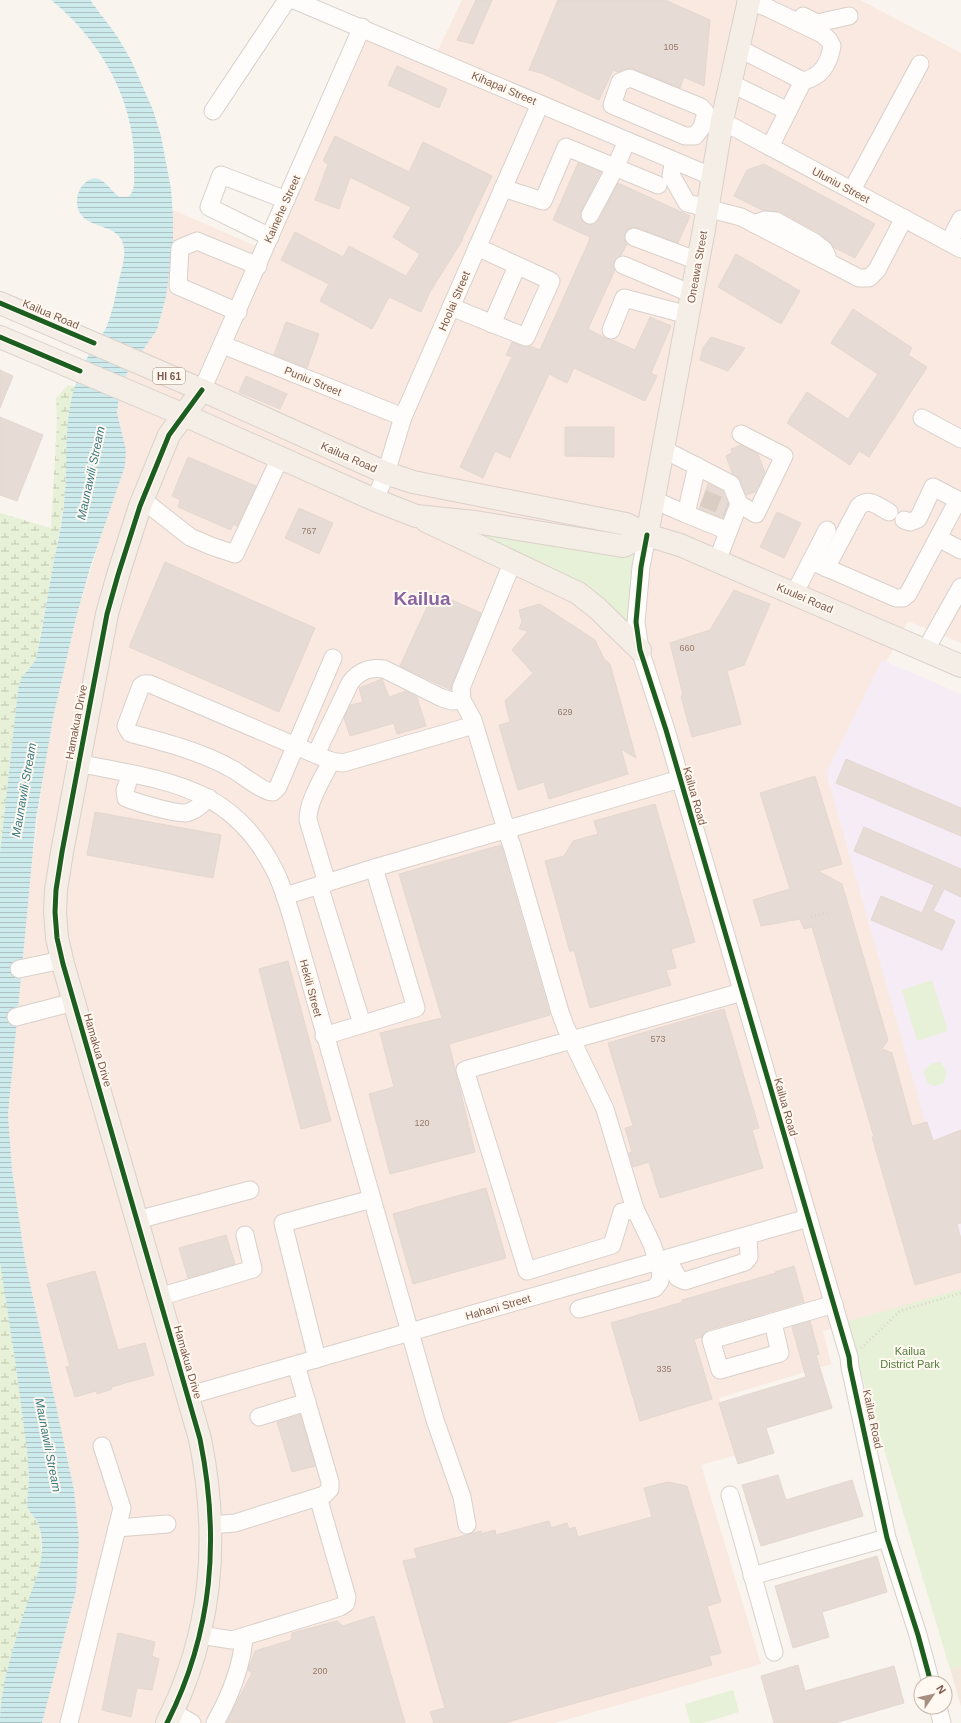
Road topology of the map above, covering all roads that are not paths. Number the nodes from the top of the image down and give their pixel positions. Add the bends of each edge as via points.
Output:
1 (287, 0) edge
2 (294, 0) edge
3 (773, 0) edge
4 (749, 1) edge
5 (849, 16) dead end
6 (362, 27) junction
7 (738, 48) junction
8 (920, 64) dead end
9 (803, 81) junction
10 (730, 83) junction
11 (540, 104) junction
12 (612, 105) joint
13 (213, 111) dead end
14 (788, 111) junction
15 (722, 121) junction
16 (627, 141) junction
17 (770, 146) junction
18 (674, 161) junction
19 (615, 168) junction
20 (713, 177) junction
21 (658, 185) dead end
22 (503, 188) junction
23 (852, 190) junction
24 (286, 200) junction
25 (708, 209) junction
26 (590, 215) dead end
27 (904, 218) junction
28 (961, 219) edge
29 (270, 237) junction
30 (634, 237) dead end
31 (955, 246) edge
32 (477, 247) junction
33 (698, 261) junction
34 (623, 265) dead end
35 (258, 266) junction
36 (517, 266) junction
37 (692, 294) junction
38 (0, 303) edge
39 (451, 307) junction
40 (238, 312) junction
41 (688, 315) junction
42 (492, 324) junction
43 (611, 330) dead end
44 (0, 337) edge
45 (223, 345) junction
46 (202, 390) junction
47 (184, 415) junction
48 (403, 417) junction
49 (922, 418) dead end
50 (741, 434) dead end
51 (961, 439) edge
52 (663, 449) junction
53 (280, 458) junction
54 (697, 466) junction
55 (386, 473) junction
56 (143, 500) junction
57 (375, 500) junction
58 (654, 500) junction
59 (734, 508) junction
60 (686, 514) junction
61 (416, 516) junction
62 (826, 530) dead end
63 (728, 531) junction
64 (647, 536) junction
65 (938, 538) junction
66 (961, 550) edge
67 (513, 561) junction
68 (717, 561) junction
69 (811, 561) junction
70 (826, 568) junction
71 (961, 587) edge
72 (794, 594) junction
73 (640, 650) junction
74 (925, 651) junction
75 (333, 658) dead end
76 (961, 666) edge
77 (462, 700) junction
78 (474, 725) junction
79 (295, 746) junction
80 (316, 754) junction
81 (331, 761) junction
82 (78, 764) junction
83 (131, 774) junction
84 (680, 779) junction
85 (209, 798) junction
86 (506, 829) junction
87 (374, 868) junction
88 (323, 884) junction
89 (285, 896) junction
90 (62, 960) junction
91 (19, 969) dead end
92 (742, 992) junction
93 (74, 1002) junction
94 (16, 1017) dead end
95 (362, 1024) junction
96 (324, 1036) junction
97 (571, 1038) junction
98 (250, 1190) dead end
99 (372, 1199) junction
100 (628, 1211) junction
101 (808, 1218) junction
102 (137, 1220) junction
103 (245, 1235) dead end
104 (748, 1236) junction
105 (663, 1262) junction
106 (159, 1297) junction
107 (834, 1304) junction
108 (579, 1309) dead end
109 (773, 1323) dead end
110 (409, 1332) junction
111 (317, 1358) junction
112 (296, 1365) junction
113 (187, 1396) junction
114 (307, 1402) junction
115 (259, 1418) dead end
116 (102, 1446) dead end
117 (730, 1495) dead end
118 (318, 1496) junction
119 (167, 1524) dead end
120 (211, 1525) junction
121 (467, 1525) dead end
122 (117, 1528) junction
123 (888, 1538) junction
124 (752, 1576) junction
125 (200, 1635) junction
126 (244, 1637) junction
127 (774, 1652) dead end
128 (929, 1675) edge
129 (170, 1717) edge
130 (69, 1723) edge
131 (192, 1723) edge
132 (215, 1723) edge

1 - 13 street
2 - 6 street, Kihapai Street
3 - 5 street via 817,23
4 - 7 main road, Oneawa Street
4 - 9 street via 822,34 829,40 832,46 824,69 811,79
6 - 11 street, Kihapai Street
6 - 24 street, Kainehe Street
7 - 9 street
7 - 10 main road, Oneawa Street
8 - 23 street
9 - 14 street
10 - 14 street
10 - 15 main road, Oneawa Street
11 - 16 street, Kihapai Street
11 - 22 street, Hoolai Street
12 - 12 street via 685,136 695,136 702,128 706,113 701,107 630,78 620,82
14 - 17 street
15 - 17 street, Uluniu Street
15 - 20 main road, Oneawa Street
16 - 18 street, Kihapai Street
16 - 19 street
17 - 23 street, Uluniu Street
18 - 20 street, Kihapai Street
18 - 25 street via 671,175 687,203
19 - 21 street
19 - 22 street via 566,147 543,201
19 - 26 street
20 - 25 main road, Oneawa Street
22 - 32 street, Hoolai Street
23 - 27 street, Uluniu Street
24 - 29 street, Kainehe Street
24 - 29 street via 220,175 209,207
25 - 27 street via 741,217 859,278 869,278 876,270
25 - 33 main road, Oneawa Street
27 - 31 street, Uluniu Street
28 - 31 street
29 - 35 street, Kainehe Street
30 - 33 street
32 - 36 street
32 - 39 street, Hoolai Street
33 - 37 main road, Oneawa Street
34 - 37 street
35 - 40 street, Kainehe Street
35 - 40 street via 197,241 180,248 178,286
36 - 42 street
36 - 42 street via 551,281 526,337
37 - 41 main road, Oneawa Street
38 - 46 main road, Kailua Road / HI 61
39 - 42 street
39 - 48 street, Hoolai Street
40 - 45 street, Kainehe Street
41 - 43 street via 624,298
41 - 52 main road, Oneawa Street
44 - 47 main road
45 - 46 street, Kainehe Street
45 - 48 street, Puniu Street
46 - 47 main road, Hamakua Drive
46 - 55 main road, Kailua Road
47 - 53 main road
47 - 56 main road, Hamakua Drive via 169,435
48 - 55 street, Hoolai Street
49 - 51 street
50 - 59 street via 784,456 756,514
52 - 54 street
52 - 58 main road, Oneawa Street
53 - 56 street via 235,554 190,537
53 - 57 main road
54 - 59 street via 731,484
54 - 60 street via 697,496
55 - 57 street, Hoolai Street
55 - 64 main road, Kailua Road via 413,482 626,524
56 - 82 main road, Hamakua Drive via 107,614
57 - 61 main road
58 - 60 street
58 - 64 main road, Oneawa Street
59 - 63 street
60 - 63 street
61 - 64 main road via 475,522 623,546
61 - 67 main road
62 - 69 street
63 - 68 street
64 - 68 main road, Kuulei Road via 680,545
64 - 73 street, Kailua Road via 636,605
65 - 66 street
65 - 70 street via 908,594 903,598 896,598
65 - 70 street via 958,500 933,487 918,518 910,522 871,502 866,502 860,506
67 - 73 main road via 578,594 597,608
67 - 77 street via 462,688
68 - 72 main road, Kuulei Road
69 - 70 street
69 - 72 street
71 - 74 street
72 - 74 main road, Kuulei Road
73 - 84 street, Kailua Road
74 - 76 main road, Kuulei Road
75 - 79 street
77 - 78 street
77 - 80 street via 442,698 384,669 363,671 350,683
78 - 81 street via 343,763
78 - 86 street
79 - 79 street via 147,684 141,686 126,722 127,730 133,734 203,755 271,792 278,787
79 - 80 street
80 - 81 street
81 - 88 street via 308,814
82 - 83 street, Hekili Street
82 - 90 main road, Hamakua Drive via 56,890 57,938
83 - 85 street, Hekili Street via 181,785
83 - 85 street via 125,790 126,798 132,801 185,813 196,809
84 - 86 street
84 - 92 street, Kailua Road
85 - 89 street, Hekili Street via 232,815 264,851
86 - 87 street
86 - 97 street via 560,1012
87 - 88 street
87 - 95 street via 416,1008
88 - 89 street
88 - 95 street
89 - 96 street, Hekili Street
90 - 91 street
90 - 93 main road, Hamakua Drive
92 - 97 street
92 - 101 street, Kailua Road
93 - 94 street
93 - 102 main road, Hamakua Drive
95 - 96 street
96 - 99 street, Hekili Street
97 - 100 street via 605,1109
97 - 100 street via 465,1070 527,1271 612,1245
98 - 102 street
99 - 110 street, Hekili Street
99 - 111 street via 283,1223
100 - 105 street
101 - 104 street, Hahani Street
101 - 107 street, Kailua Road
102 - 106 main road, Hamakua Drive
103 - 106 street via 254,1269
104 - 105 street, Hahani Street
104 - 105 street via 749,1257 745,1262 685,1281 678,1278
105 - 108 street via 660,1281 655,1288
105 - 110 street, Hahani Street
106 - 113 main road, Hamakua Drive
107 - 109 street
107 - 123 street, Kailua Road via 849,1357
110 - 111 street, Hahani Street
110 - 121 street, Hekili Street via 435,1420 462,1497
111 - 112 street, Hahani Street
112 - 113 street, Hahani Street
112 - 114 street
113 - 120 main road, Hamakua Drive via 205,1466
114 - 115 street
114 - 118 street via 331,1486 328,1492
116 - 122 street via 122,1508
117 - 124 street
118 - 120 street via 235,1524
118 - 126 street via 347,1597 346,1602 340,1607
119 - 122 street
120 - 125 main road, Hamakua Drive via 210,1575
122 - 130 street
123 - 124 street
123 - 128 street, Kailua Road
124 - 127 street
125 - 126 street via 228,1641
125 - 129 main road, Hamakua Drive via 185,1682
126 - 132 street via 238,1666
129 - 131 street

